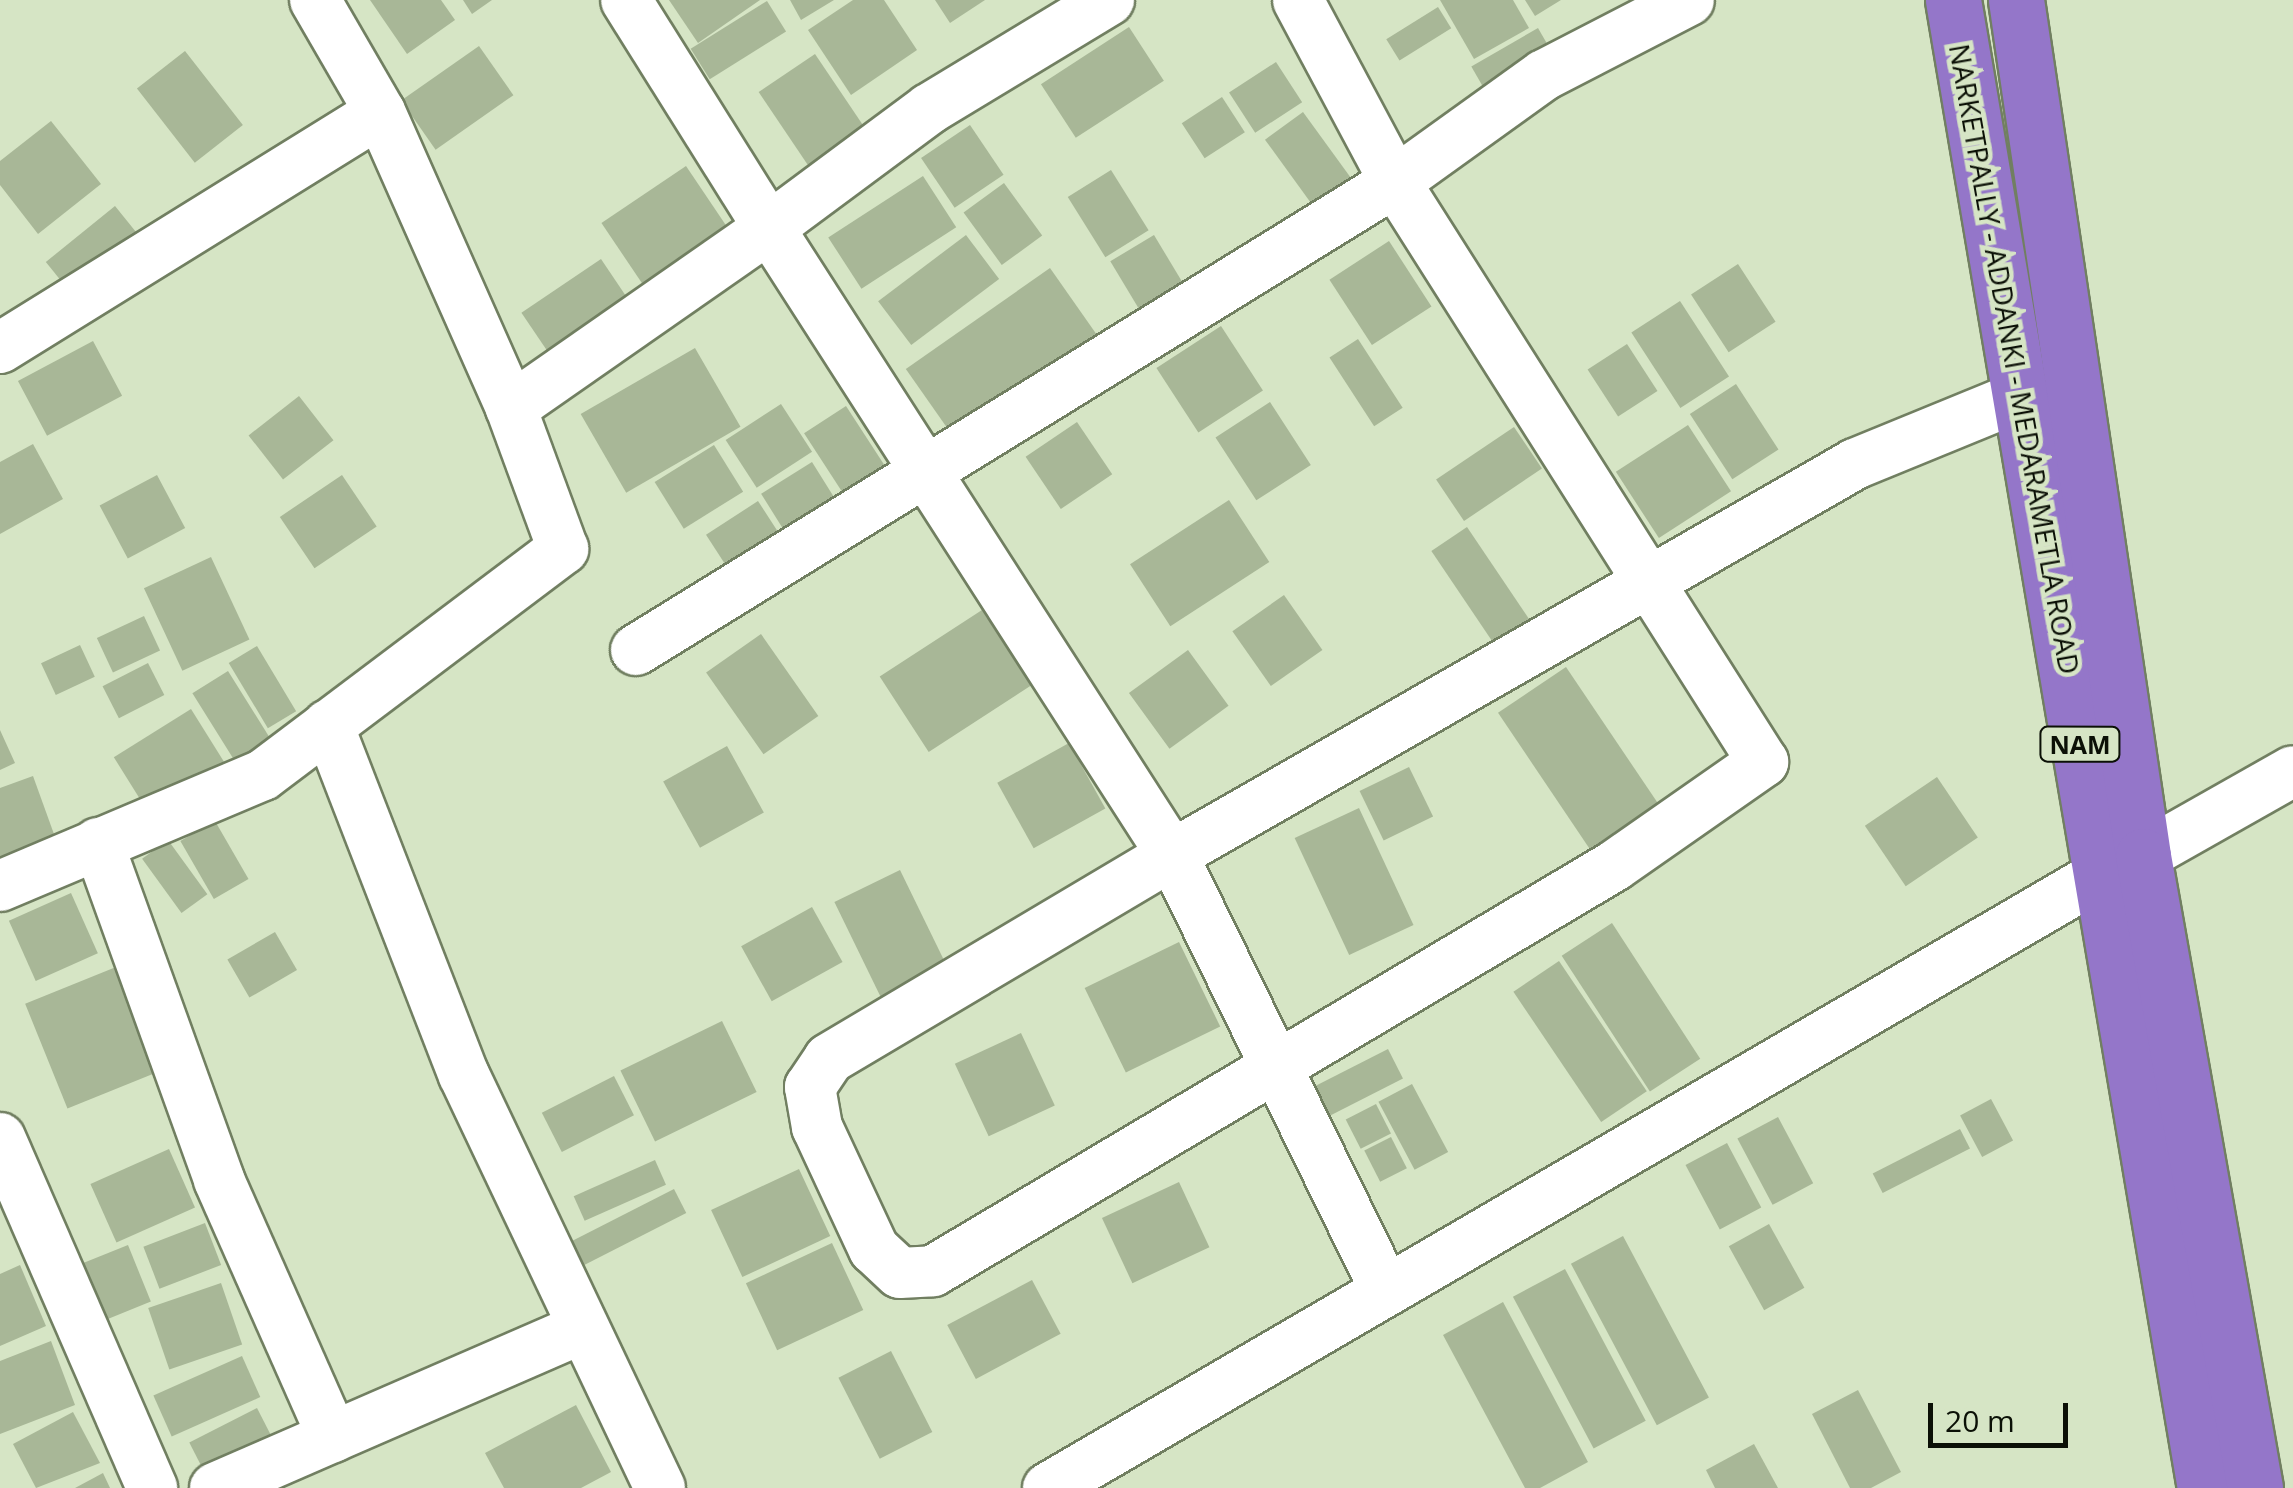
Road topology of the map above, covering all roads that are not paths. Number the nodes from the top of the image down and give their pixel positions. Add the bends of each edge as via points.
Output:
1 (314, 0) edge
2 (626, 0) edge
3 (1109, 0) edge
4 (1298, 0) edge
5 (1689, 0) edge
6 (1953, 0) edge
7 (2016, 0) edge
8 (380, 112) junction
9 (1395, 182) junction
10 (768, 228) junction
11 (0, 348) edge
12 (2022, 396) junction
13 (510, 408) junction
14 (929, 475) junction
15 (1647, 579) junction
16 (636, 650) dead end
17 (328, 724) junction
18 (2293, 771) edge
19 (98, 843) junction
20 (1172, 855) junction
21 (2122, 866) junction
22 (0, 886) edge
23 (1274, 1063) junction
24 (0, 1138) edge
25 (1386, 1291) junction
26 (583, 1328) junction
27 (332, 1437) junction
28 (152, 1488) edge
29 (215, 1488) edge
30 (660, 1488) edge
31 (1048, 1488) edge
32 (2205, 1488) edge
33 (2255, 1488) edge

1 - 8 street
2 - 10 street
3 - 10 street via 929,109
4 - 9 street
5 - 9 street via 1544,75
6 - 12 highway, NARKETPALLY - ADDANKI - MEDARAMETLA ROAD / NAM
7 - 21 highway, NARKETPALLY - ADDANKI - MEDARAMETLA ROAD / NAM
8 - 11 street
8 - 13 street
9 - 14 street
9 - 15 street
10 - 13 street
10 - 14 street
12 - 15 street via 1854,464
12 - 21 highway, NARKETPALLY - ADDANKI - MEDARAMETLA ROAD / NAM
13 - 17 street via 563,549
14 - 16 street
14 - 20 street
15 - 20 street
15 - 23 street via 1762,762 1614,866
17 - 19 street via 263,775
17 - 26 street via 464,1074
18 - 21 street
19 - 22 street
19 - 27 street via 219,1180
20 - 23 street
20 - 23 street via 829,1059 810,1086 817,1127 874,1248 900,1274 933,1271
21 - 25 street
21 - 32 highway, NARKETPALLY - ADDANKI - MEDARAMETLA ROAD / NAM
21 - 33 highway, NARKETPALLY - ADDANKI - MEDARAMETLA ROAD / NAM
23 - 25 street
24 - 28 street
25 - 31 street
26 - 27 street
26 - 30 street
27 - 29 street

